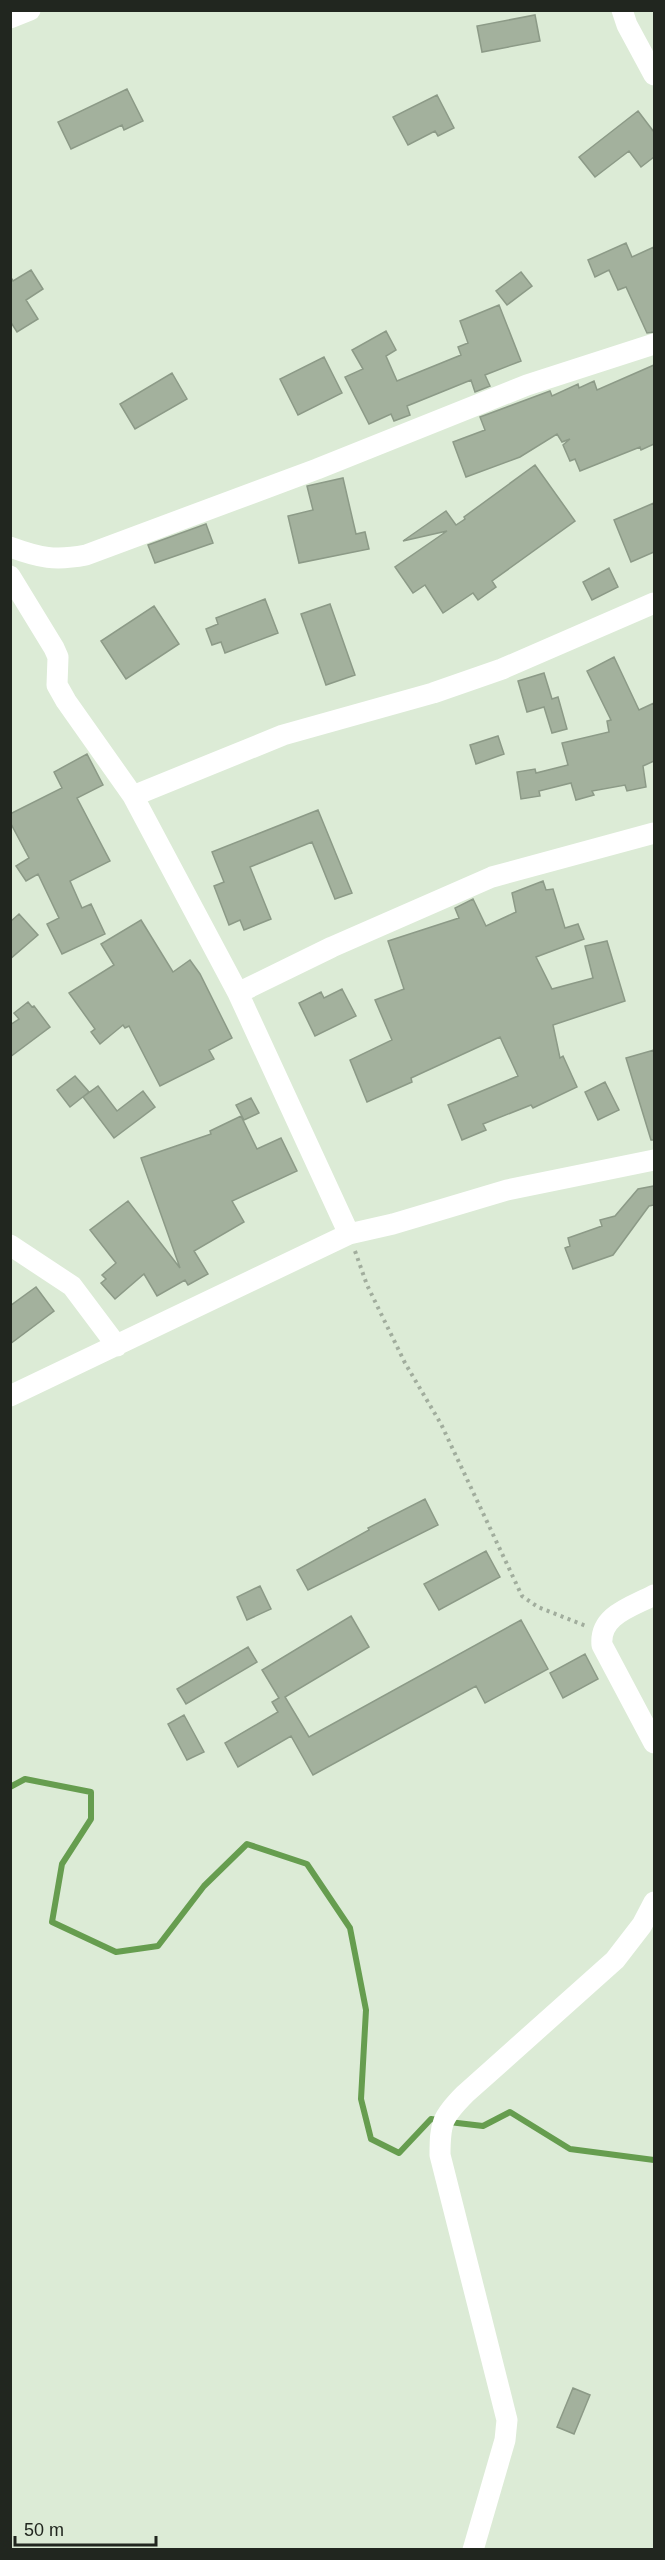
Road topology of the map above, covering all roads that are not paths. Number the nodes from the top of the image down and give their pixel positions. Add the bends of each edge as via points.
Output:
1 (30, 10) edge
2 (622, 10) edge
3 (10, 18) edge
4 (654, 75) edge
5 (654, 344) edge
6 (10, 547) edge
7 (10, 576) edge
8 (654, 603) edge
9 (133, 796) junction
10 (654, 833) edge
11 (238, 993) junction
12 (654, 1160) edge
13 (349, 1234) junction
14 (10, 1245) edge
15 (117, 1346) junction
16 (10, 1396) edge
17 (654, 1595) edge
18 (654, 1743) edge
19 (654, 1902) edge
20 (473, 2550) edge

1 - 3 street
2 - 4 street
5 - 6 street via 527,385 86,555 61,559
7 - 9 street via 58,657 57,685
8 - 9 street via 502,669 433,693 283,735
9 - 11 street
10 - 11 street via 492,877
11 - 13 street
12 - 13 street via 507,1190
13 - 15 street
14 - 15 street via 72,1286
15 - 16 street
17 - 18 street via 609,1620 600,1632 602,1645
19 - 20 street via 615,1960 465,2094 449,2111 440,2130 440,2155 507,2420 505,2440

